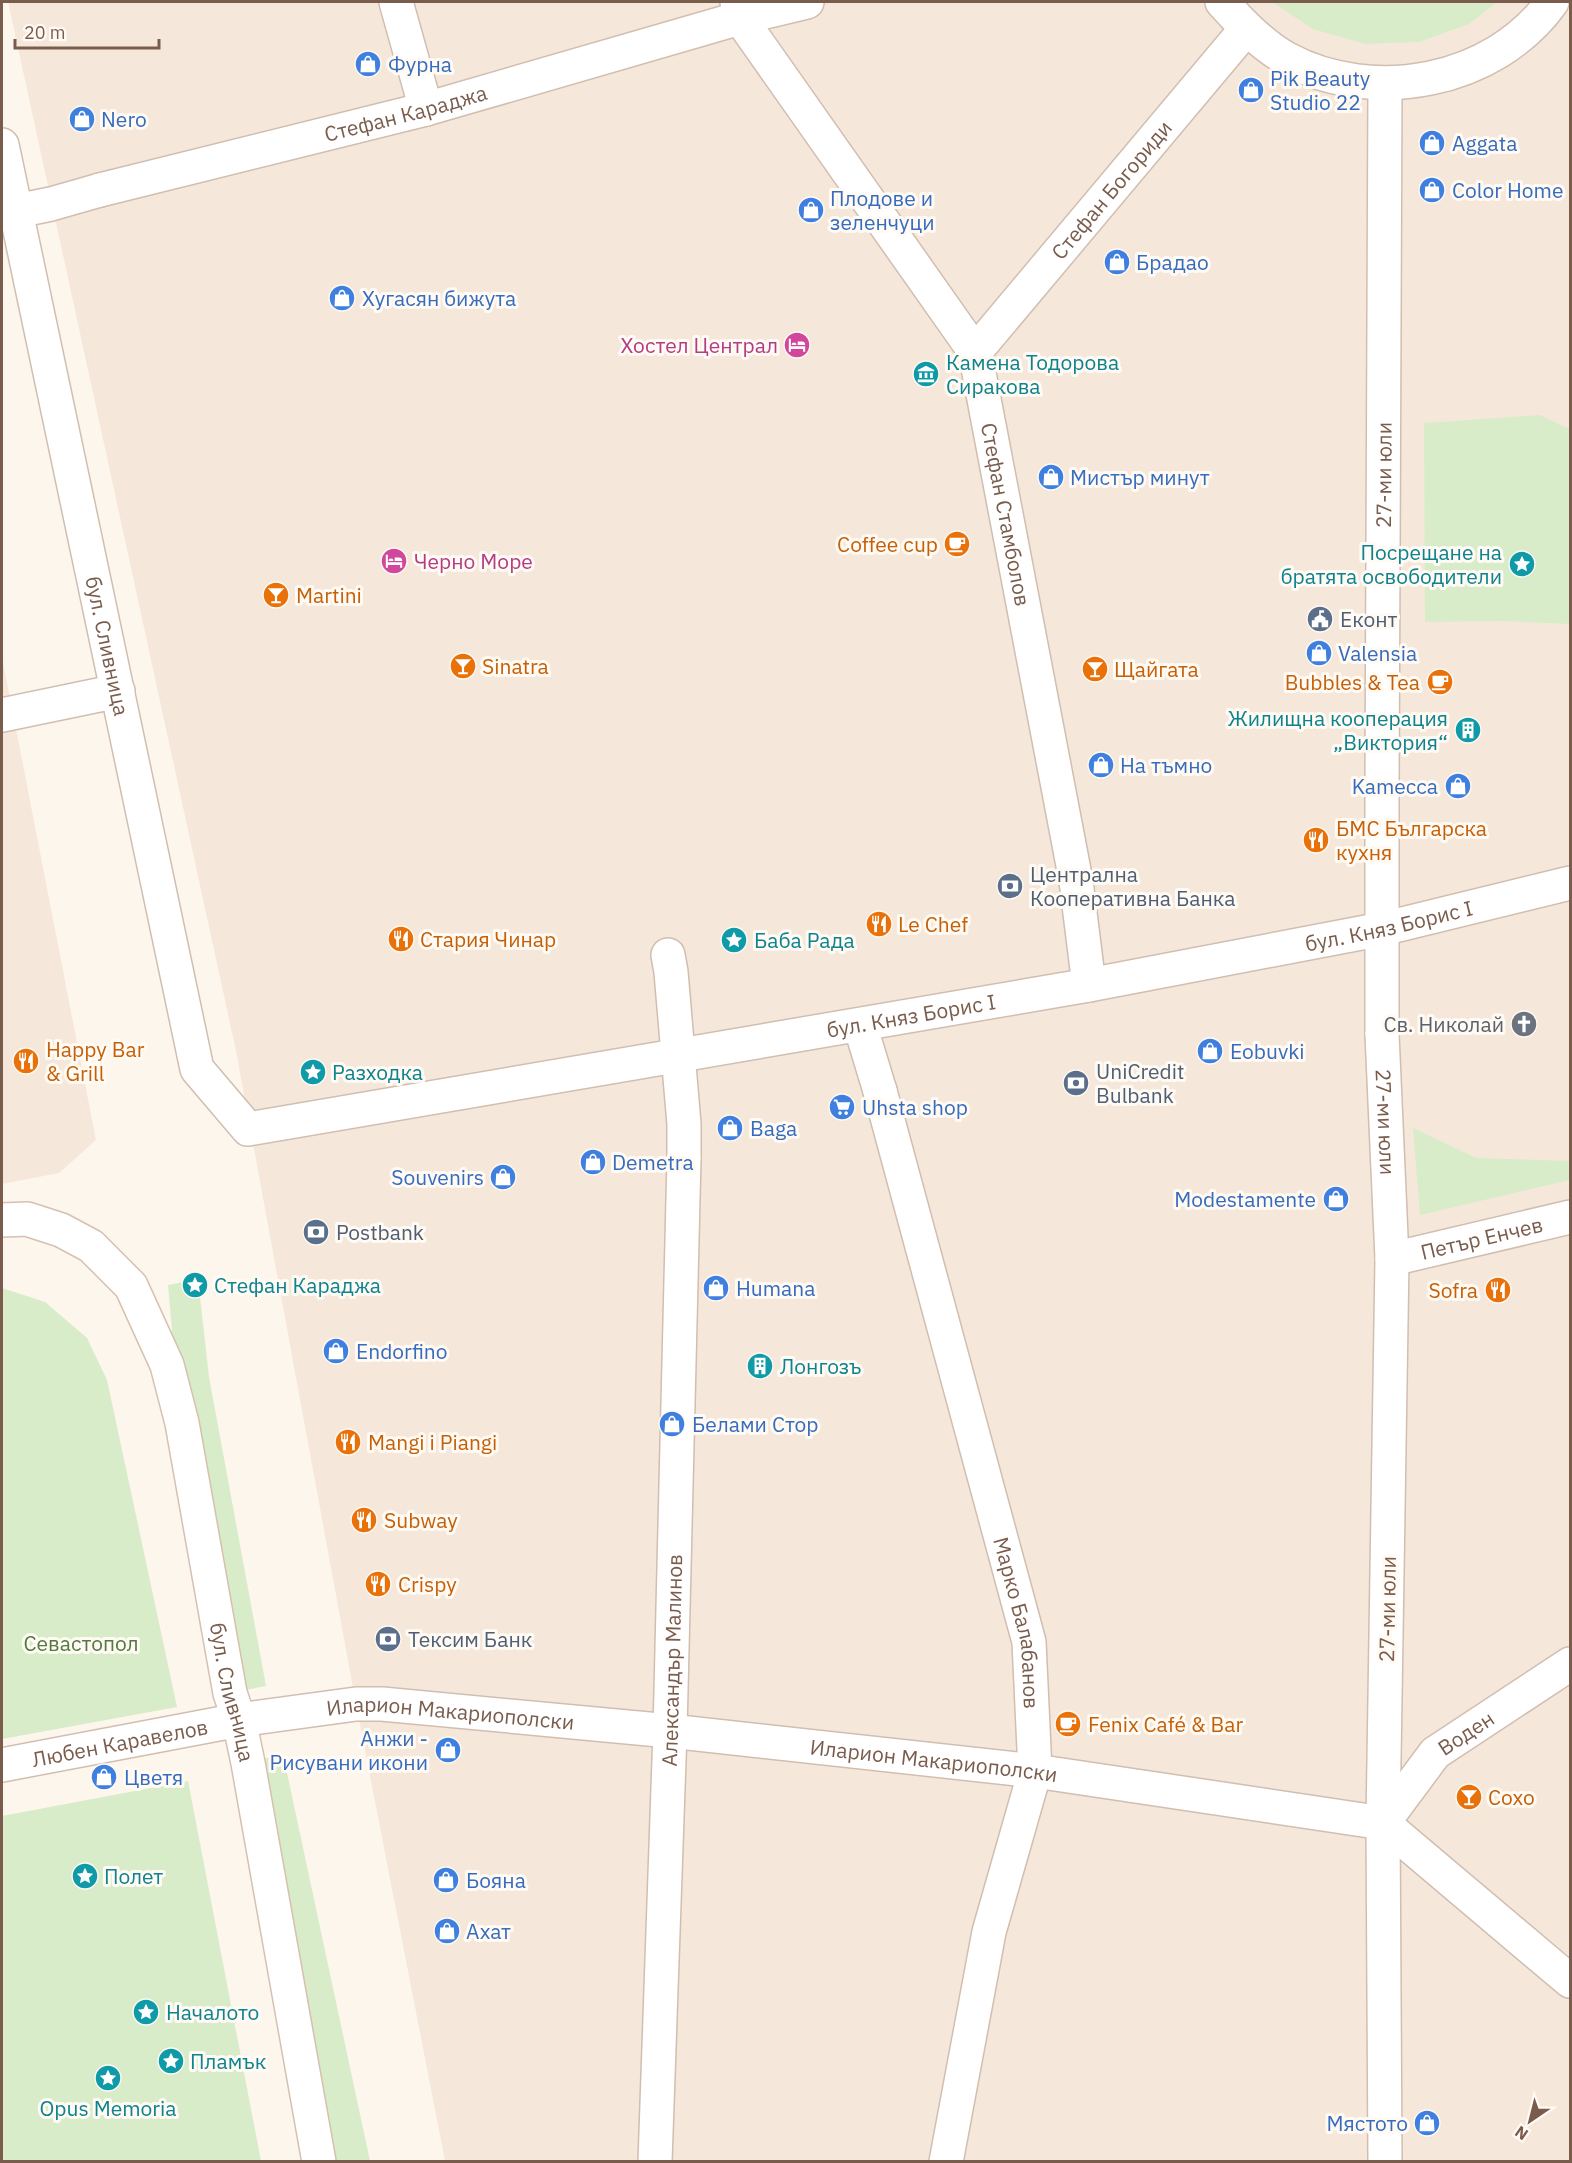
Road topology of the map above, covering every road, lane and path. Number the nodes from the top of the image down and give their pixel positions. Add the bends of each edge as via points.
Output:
1 (396, 2) edge
2 (807, 2) edge
3 (1222, 2) edge
4 (1552, 2) edge
5 (738, 10) edge
6 (1246, 29) junction
7 (1385, 84) junction
8 (426, 109) junction
9 (2, 145) edge
10 (9, 213) edge
11 (975, 351) junction
12 (118, 692) junction
13 (2, 715) edge
14 (1570, 883) edge
15 (1382, 929) junction
16 (668, 955) dead end
17 (1089, 985) junction
18 (860, 1026) junction
19 (678, 1054) junction
20 (248, 1129) joint
21 (1570, 1217) edge
22 (2, 1220) edge
23 (1392, 1259) junction
24 (1570, 1664) edge
25 (239, 1720) junction
26 (669, 1731) junction
27 (2, 1765) edge
28 (1035, 1771) junction
29 (1383, 1823) junction
30 (1570, 1981) edge
31 (319, 2162) edge
32 (655, 2162) edge
33 (946, 2162) edge
34 (1385, 2162) edge

1 - 8 street
2 - 5 street, Стефан Караджа
3 - 6 street
4 - 7 street via 1513,42 1474,65 1430,79
5 - 8 street, Стефан Караджа
5 - 11 street, Стефан Стамболов
6 - 7 street via 1287,59 1335,77
6 - 11 street, Стефан Богориди
7 - 15 street, 27-ми юли
8 - 10 street, Стефан Караджа
9 - 10 street, бул. Сливница
10 - 12 street, бул. Сливница
11 - 17 street, Стефан Стамболов via 1076,881
12 - 13 street
12 - 20 street, бул. Сливница via 197,1069
14 - 15 street, бул. Княз Борис I
15 - 17 street, бул. Княз Борис I
15 - 23 street, 27-ми юли via 1382,1034
16 - 19 street, Александър Малинов
17 - 18 street, бул. Княз Борис I
18 - 19 street, бул. Княз Борис I
18 - 28 street, Марко Балабанов via 1029,1642
19 - 20 street, бул. Княз Борис I
19 - 26 street, Александър Малинов via 684,1158
21 - 23 street, Петър Енчев
22 - 25 street, бул. Сливница via 27,1219 62,1230 92,1246 131,1286 167,1365 182,1423 230,1693
23 - 29 street, 27-ми юли
24 - 29 street, Воден via 1435,1753
25 - 26 street, Иларион Макариополски via 382,1704
25 - 27 street, Любен Каравелов
25 - 31 street, бул. Сливница
26 - 28 street, Иларион Макариополски
26 - 32 street, Александър Малинов
28 - 29 street, Иларион Макариополски
28 - 33 street, Марко Балабанов via 989,1932
29 - 30 street
29 - 34 street, 27-ми юли

